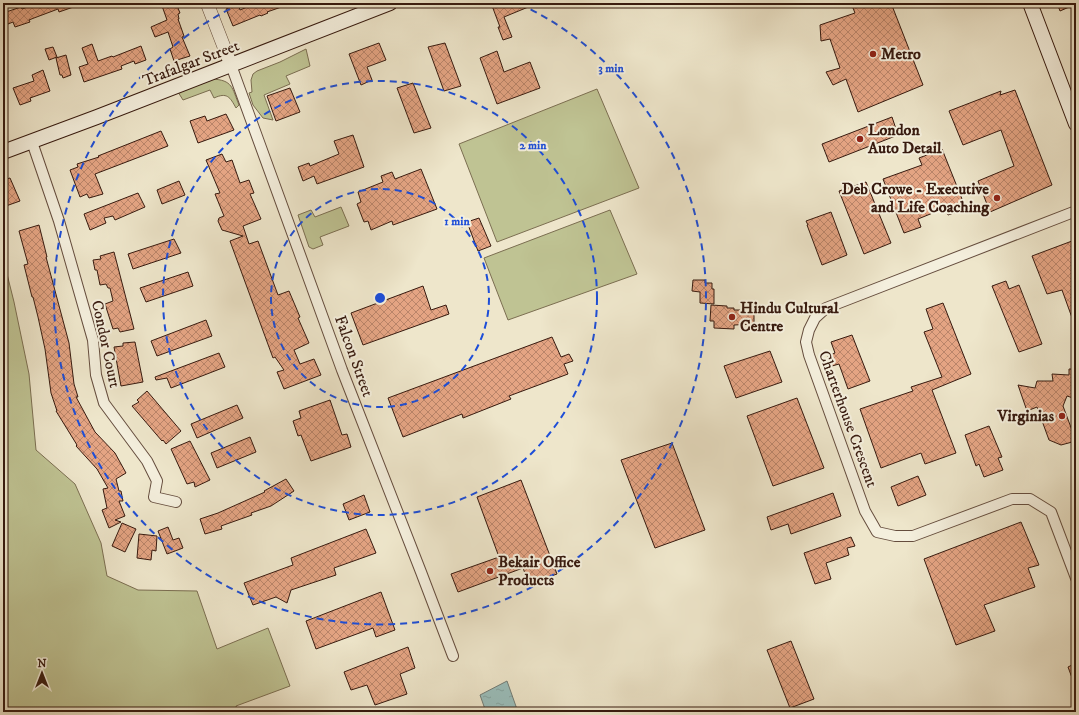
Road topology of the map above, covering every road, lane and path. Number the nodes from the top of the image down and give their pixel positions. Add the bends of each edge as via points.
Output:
1 (207, 3) edge
2 (390, 3) edge
3 (1030, 3) edge
4 (231, 65) junction
5 (1076, 124) edge
6 (32, 142) junction
7 (3, 152) edge
8 (1076, 211) edge
9 (176, 502) dead end
10 (1076, 578) edge
11 (453, 656) dead end

1 - 4 street
2 - 4 main road, Trafalgar Street
3 - 5 main road
4 - 6 main road, Trafalgar Street
4 - 11 street, Falcon Street via 342,370
6 - 7 main road, Trafalgar Street
6 - 9 street, Condor Court via 59,221 93,340 96,375 104,403 147,461 157,481 154,497
8 - 10 street, Charterhouse Crescent via 826,308 815,318 806,342 865,511 877,532 913,536 1012,499 1030,499 1051,512

